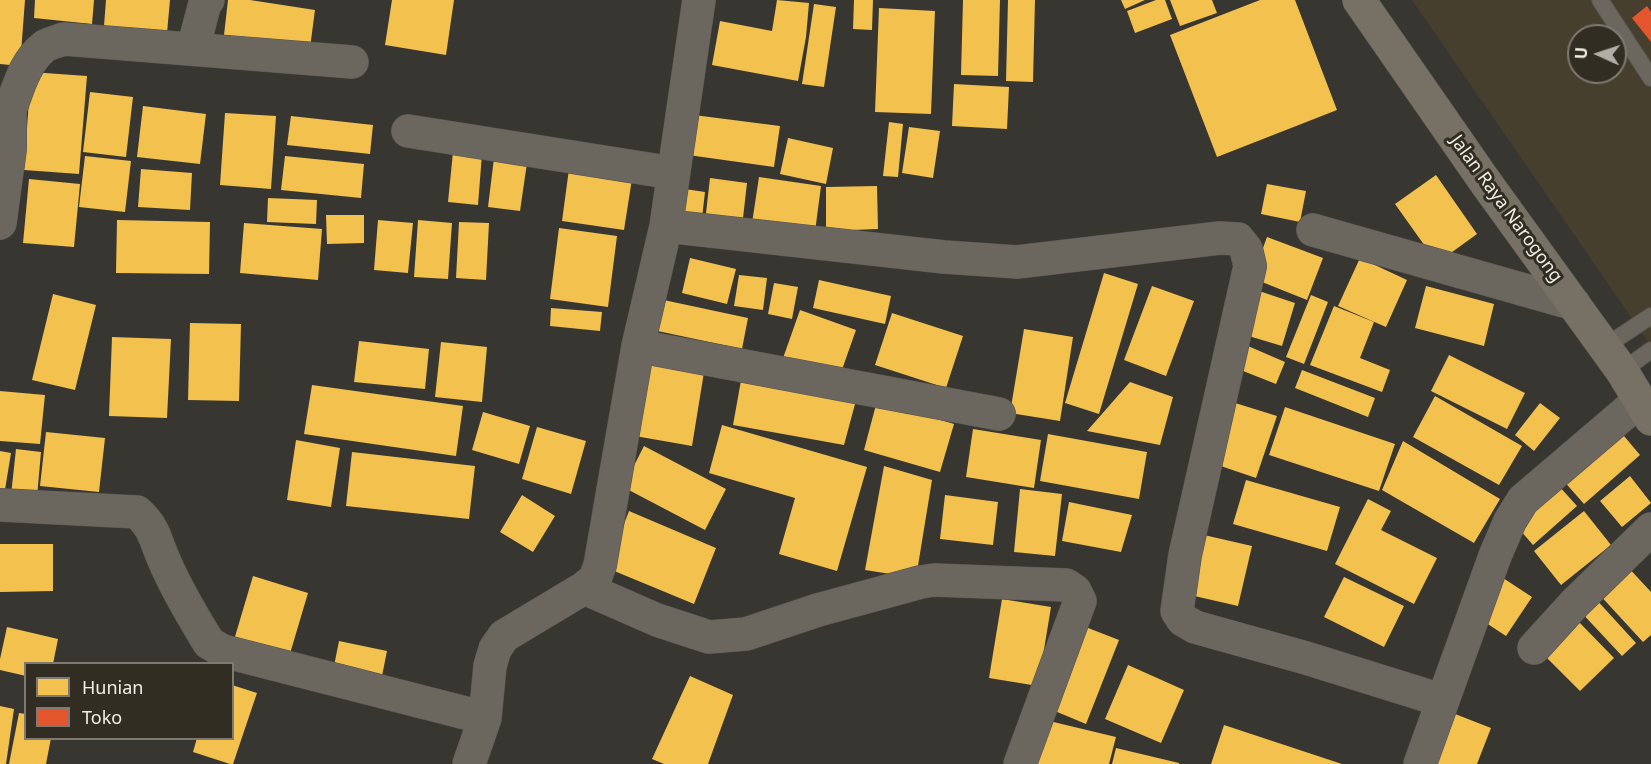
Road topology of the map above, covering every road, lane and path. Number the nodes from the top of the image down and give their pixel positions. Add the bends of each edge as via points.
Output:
1 (208, 0) edge
2 (699, 0) edge
3 (1359, 0) edge
4 (1600, 0) edge
5 (193, 49) junction
6 (352, 62) dead end
7 (1651, 78) edge
8 (5, 111) edge
9 (408, 131) dead end
10 (673, 173) junction
11 (0, 224) edge
12 (666, 226) junction
13 (1313, 230) dead end
14 (1574, 304) junction
15 (1651, 316) edge
16 (638, 346) junction
17 (1651, 350) edge
18 (1613, 359) junction
19 (1645, 410) edge
20 (999, 414) dead end
21 (0, 505) edge
22 (1651, 529) edge
23 (584, 588) junction
24 (1534, 648) dead end
25 (1442, 700) junction
26 (485, 718) junction
27 (469, 764) edge
28 (1020, 764) edge
29 (1420, 764) edge

1 - 5 street
2 - 10 street
3 - 14 main road, Jalan Raya Narogong
4 - 7 lane
5 - 6 street
5 - 8 street via 64,39 46,45 34,58
8 - 11 street via 10,149
9 - 10 street
10 - 12 street
12 - 16 street
12 - 25 street via 1017,262 1238,239 1246,249 1250,266 1185,555 1177,611 1195,627
13 - 14 street
14 - 18 main road, Jalan Raya Narogong
15 - 18 lane
16 - 20 street
16 - 23 street via 600,565 595,579
17 - 18 lane
18 - 19 main road, Jalan Raya Narogong
19 - 25 street via 1523,500 1495,556
21 - 26 street via 137,512 148,522 163,560 209,643 223,651
22 - 24 street
23 - 26 street via 504,636 490,666
23 - 28 street via 657,620 709,637 746,633 934,580 1066,585 1080,601
25 - 29 street
26 - 27 street

